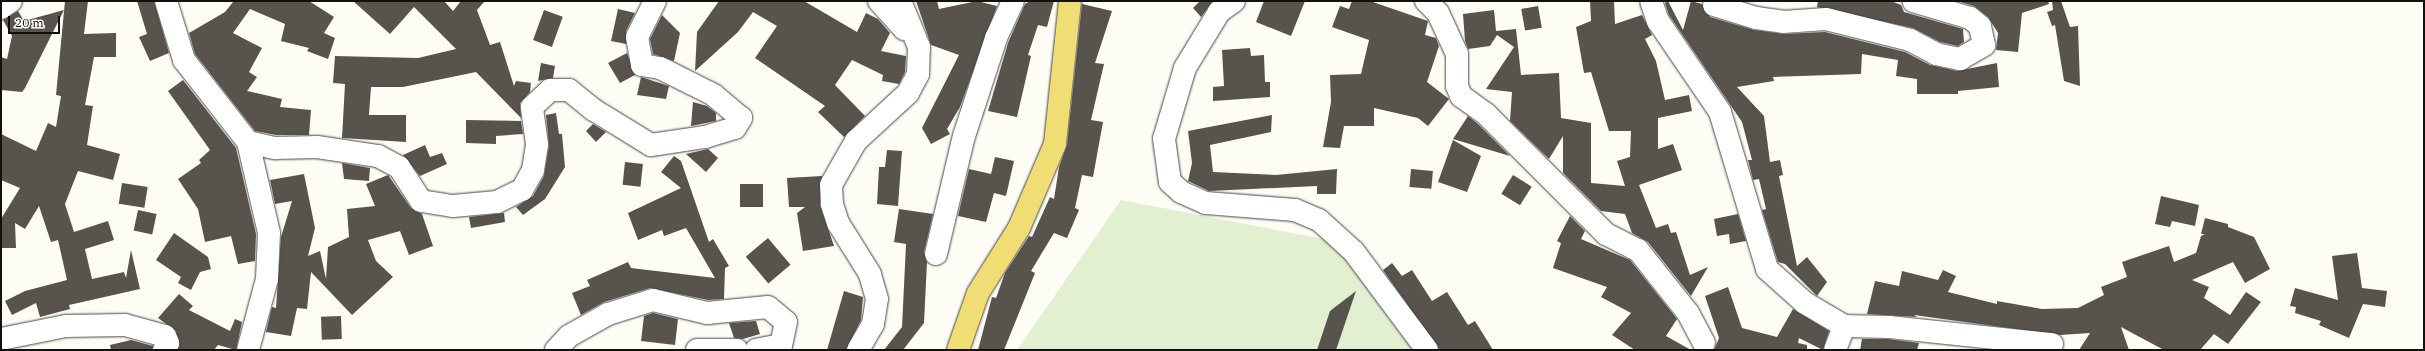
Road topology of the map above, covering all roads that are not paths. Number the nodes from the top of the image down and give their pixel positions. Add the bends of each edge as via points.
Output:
1 (11, 1) edge
2 (166, 1) edge
3 (655, 1) edge
4 (879, 1) edge
5 (900, 1) edge
6 (1013, 1) edge
7 (1070, 1) edge
8 (1234, 1) edge
9 (1426, 1) edge
10 (1651, 1) edge
11 (1913, 1) edge
12 (1714, 6) dead end
13 (1, 8) edge
14 (918, 48) junction
15 (248, 142) junction
16 (936, 254) dead end
17 (1844, 326) junction
18 (1920, 331) junction
19 (1, 339) edge
20 (1704, 343) dead end
21 (2052, 344) dead end
22 (164, 350) edge
23 (248, 350) edge
24 (556, 350) edge
25 (697, 350) edge
26 (737, 350) edge
27 (756, 350) edge
28 (858, 350) edge
29 (958, 350) edge
30 (1427, 350) edge
31 (1835, 350) edge
32 (1934, 350) edge

1 - 13 street
2 - 15 street via 184,60
3 - 15 street via 637,37 642,65 660,68 714,95 741,118 736,128 704,137 651,145 594,110 569,90 550,90 532,107 537,144 533,170 522,190 497,202 453,206 421,201 399,167 378,156 317,147 275,148
4 - 14 street
5 - 14 street
6 - 16 street via 964,136
7 - 29 main road via 1055,144 1019,228 978,293
8 - 30 street via 1219,12 1185,68 1164,140 1170,182 1181,192 1206,203 1295,210 1319,220 1354,252
9 - 20 street via 1438,13 1457,54 1457,86 1461,96 1486,114 1606,234 1638,250 1688,313
10 - 17 street via 1658,21 1720,112 1768,269 1805,303
11 - 12 street via 1970,18 1980,26 1984,45 1960,59 1936,54 1910,40 1826,19 1770,20
14 - 28 street via 918,74 908,93 856,141 832,185 832,204 838,223 870,274 877,299 873,324
15 - 23 street via 269,233 267,279
17 - 18 street
17 - 31 street
18 - 21 street
18 - 32 street
19 - 22 street via 66,326 125,325 165,336 168,343
24 - 27 street via 569,336 608,314 653,300 707,313 768,307 786,322 781,345
25 - 26 street

